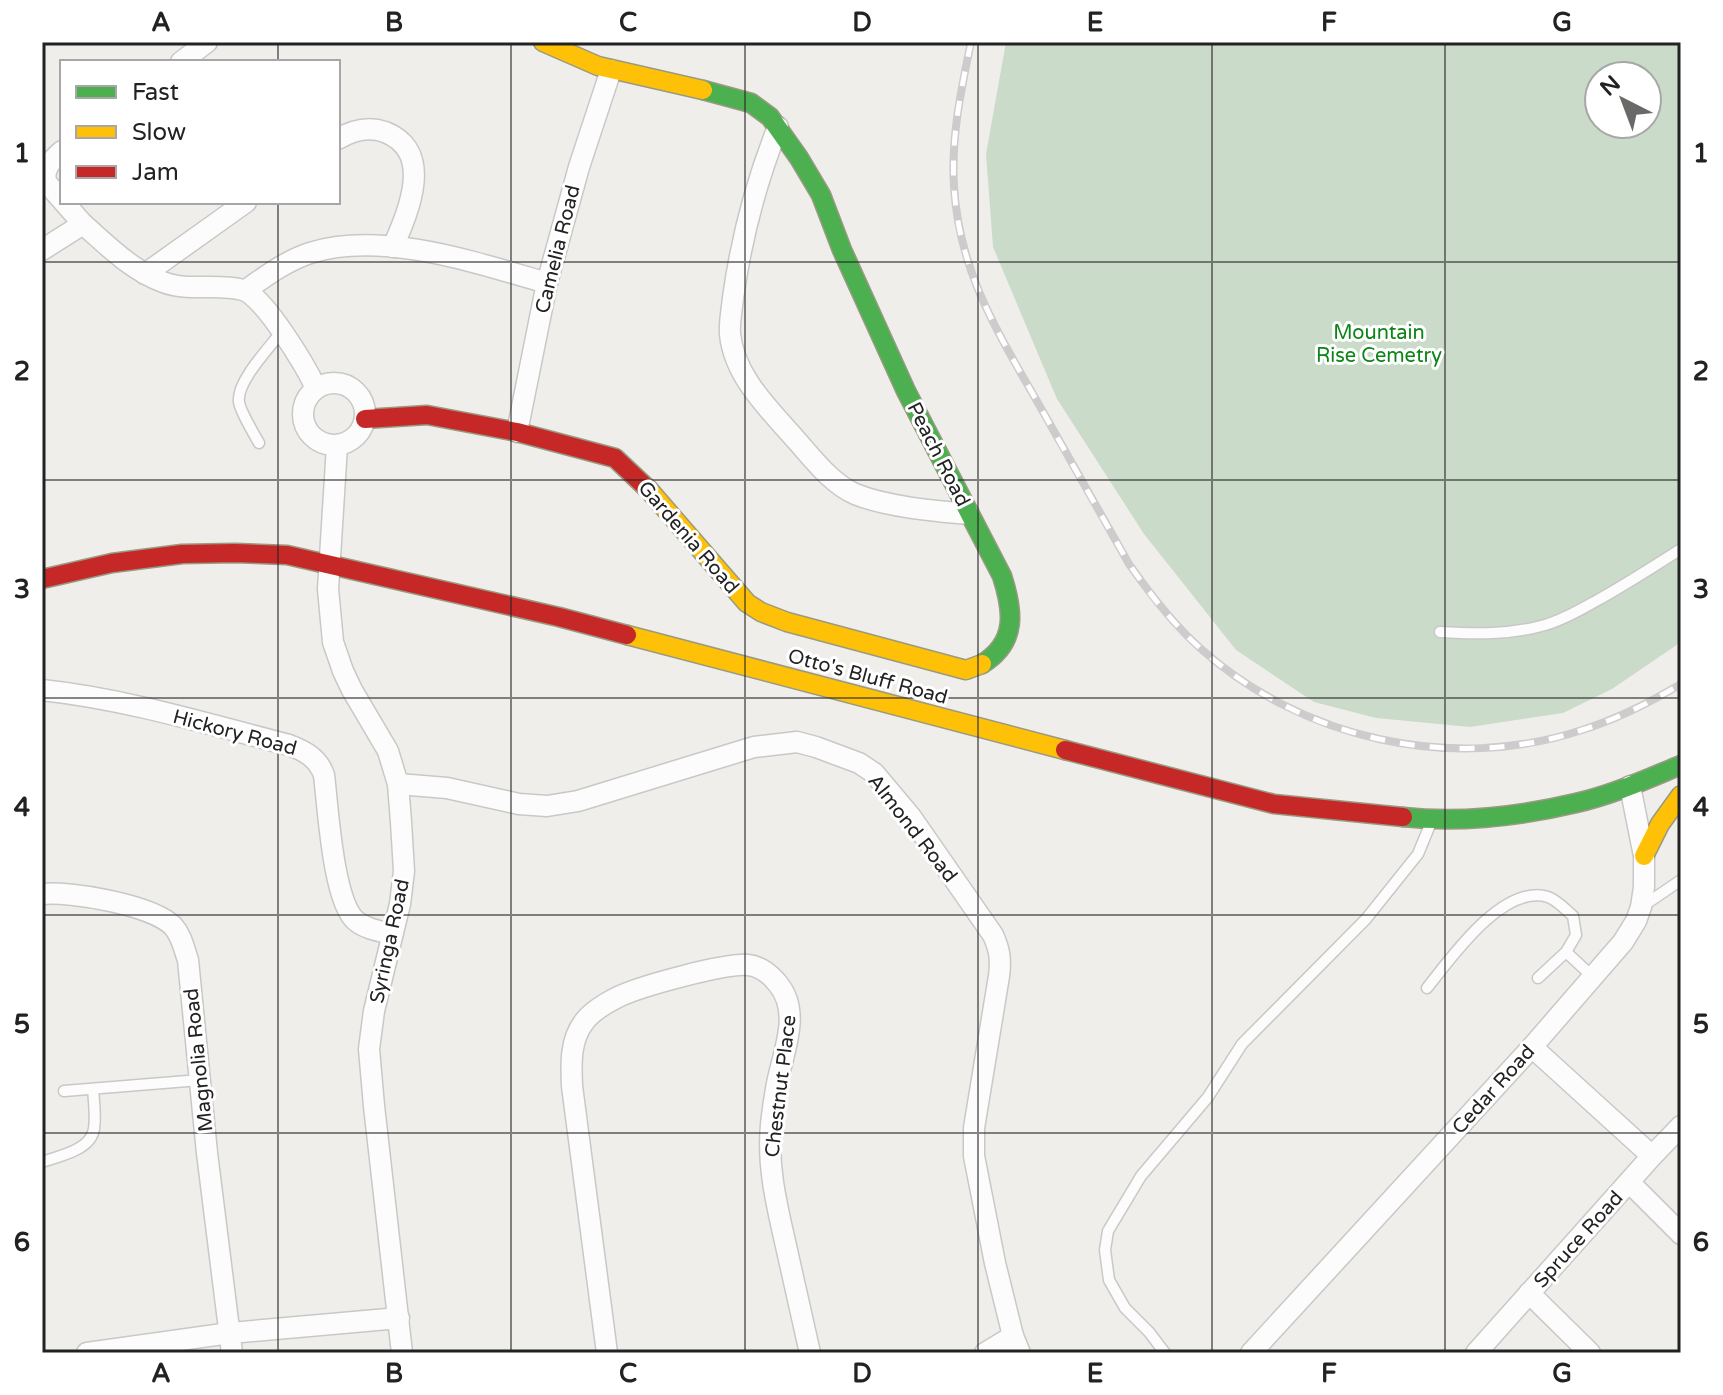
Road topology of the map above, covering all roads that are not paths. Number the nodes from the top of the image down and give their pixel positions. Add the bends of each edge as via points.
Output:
1 (207, 42) edge
2 (543, 42) edge
3 (575, 49) edge
4 (184, 60) edge
5 (611, 70) junction
6 (778, 127) junction
7 (340, 138) edge
8 (60, 153) edge
9 (60, 198) edge
10 (65, 204) edge
11 (243, 204) edge
12 (83, 224) junction
13 (393, 247) junction
14 (42, 250) edge
15 (145, 274) junction
16 (547, 283) junction
17 (246, 290) junction
18 (282, 331) junction
19 (316, 388) junction
20 (365, 419) junction
21 (517, 432) junction
22 (259, 443) dead end
23 (337, 446) junction
24 (969, 514) junction
25 (1681, 539) edge
26 (1679, 550) edge
27 (330, 564) junction
28 (42, 579) edge
29 (1440, 632) dead end
30 (42, 690) edge
31 (1681, 765) edge
32 (398, 784) junction
33 (1630, 786) junction
34 (1681, 795) edge
35 (1433, 818) junction
36 (1644, 856) junction
37 (1681, 880) edge
38 (42, 894) edge
39 (1641, 907) junction
40 (392, 934) junction
41 (1566, 952) junction
42 (1593, 977) junction
43 (1538, 978) dead end
44 (1427, 988) dead end
45 (1532, 1047) junction
46 (200, 1080) junction
47 (93, 1089) junction
48 (64, 1091) dead end
49 (1678, 1135) edge
50 (1652, 1156) junction
51 (42, 1162) edge
52 (1629, 1182) junction
53 (1681, 1234) edge
54 (1529, 1293) junction
55 (399, 1318) junction
56 (231, 1343) edge
57 (1016, 1344) edge
58 (87, 1353) edge
59 (402, 1353) edge
60 (607, 1353) edge
61 (810, 1353) edge
62 (985, 1353) edge
63 (1165, 1353) edge
64 (1251, 1353) edge
65 (1476, 1353) edge
66 (1590, 1353) edge

1 - 4 street
2 - 3 main road, Peach Road
3 - 5 main road, Peach Road
5 - 6 main road, Peach Road via 751,103
5 - 16 street, Camelia Road
6 - 24 main road, Peach Road via 821,195 883,340
6 - 24 street, Peach Road via 737,268 729,333 742,372 839,484 855,494 902,506
7 - 13 street via 375,129 407,149 413,189
8 - 9 street via 46,170 46,182
10 - 12 street
11 - 15 street
12 - 14 street
12 - 15 street
13 - 16 street
13 - 17 street via 365,244 308,254
15 - 17 street via 176,286
16 - 21 street, Camelia Road
17 - 18 street
18 - 19 street
18 - 22 lane via 241,391 239,402
19 - 20 street via 346,385 361,399
19 - 23 street via 304,405 304,426 317,441
20 - 21 main road, Gardenia Road via 427,415
20 - 23 street via 357,436
21 - 24 main road, Gardenia Road via 615,458 761,612 966,670 994,657 1011,622 1002,576
23 - 27 street, Syringa Road
25 - 26 lane
26 - 29 lane via 1618,589 1545,625 1478,635
27 - 28 main road, Otto's Bluff Road via 287,555 182,554
27 - 32 street, Syringa Road via 333,642 388,751
27 - 35 main road, Otto's Bluff Road via 559,617 1232,794 1287,805
30 - 40 street, Hickory Road via 83,694 303,750 324,775 342,899 357,921
31 - 33 main road, Otto's Bluff Road
32 - 40 street, Syringa Road via 404,871
32 - 57 street, Almond Road via 547,806 754,747 797,742 874,773 911,817 999,948 974,1156
33 - 35 main road, Otto's Bluff Road via 1530,812
33 - 36 street, Cedar Road
34 - 36 main road
35 - 63 lane via 1418,854 1366,919 1242,1044 1208,1097 1141,1176 1108,1231 1109,1280 1125,1308
36 - 39 street, Cedar Road
37 - 39 lane
38 - 46 street, Magnolia Road via 131,906 159,916 177,931 188,960
39 - 42 street, Cedar Road via 1623,942
40 - 55 street, Syringa Road via 369,1049
41 - 42 lane
41 - 43 lane
41 - 44 lane via 1576,935 1573,916 1549,897 1529,896 1491,915
42 - 45 street, Cedar Road
45 - 50 street
45 - 64 street, Cedar Road
46 - 47 lane
46 - 56 street, Magnolia Road
47 - 48 lane
47 - 51 lane via 91,1138
49 - 50 street, Spruce Road
50 - 52 street, Spruce Road
52 - 53 street
52 - 54 street, Spruce Road
54 - 65 street, Spruce Road
54 - 66 street
55 - 56 street
55 - 59 street, Syringa Road
56 - 58 street
57 - 62 street
60 - 61 street, Chestnut Place via 572,1086 576,1034 596,1009 619,996 716,969 751,965 778,983 790,1008 773,1114 771,1168

